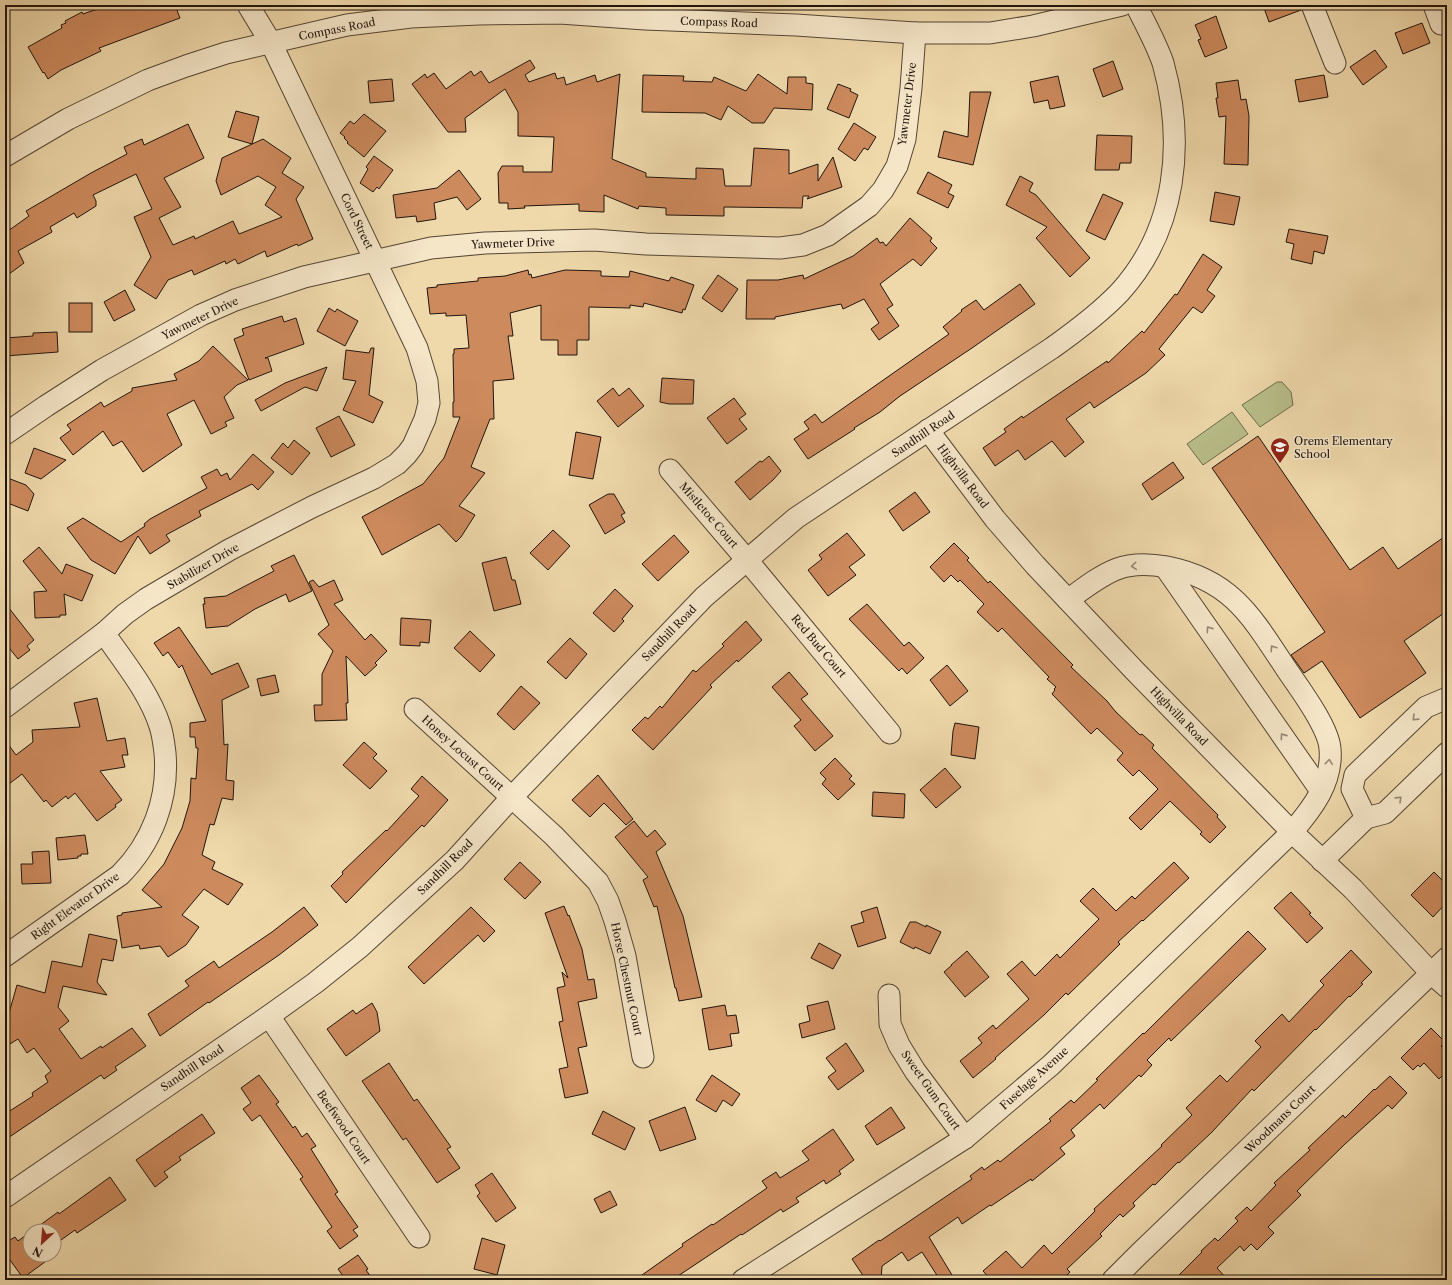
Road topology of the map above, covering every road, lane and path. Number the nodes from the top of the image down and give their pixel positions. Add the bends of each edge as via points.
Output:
1 (248, 5) edge
2 (1122, 5) edge
3 (1136, 5) edge
4 (1312, 5) edge
5 (1434, 5) edge
6 (1441, 24) dead end
7 (915, 33) junction
8 (271, 43) junction
9 (1335, 63) dead end
10 (5, 156) edge
11 (376, 260) junction
12 (928, 430) junction
13 (5, 434) edge
14 (413, 446) joint
15 (670, 470) dead end
16 (747, 560) junction
17 (1165, 567) junction
18 (1068, 600) junction
19 (104, 633) junction
20 (1446, 699) edge
21 (5, 707) edge
22 (415, 709) dead end
23 (890, 733) dead end
24 (1447, 752) edge
25 (1321, 791) junction
26 (512, 797) junction
27 (1366, 818) junction
28 (1292, 832) junction
29 (1322, 861) junction
30 (5, 956) edge
31 (1447, 958) edge
32 (1431, 973) junction
33 (1447, 987) edge
34 (889, 996) dead end
35 (269, 1016) junction
36 (644, 1057) dead end
37 (965, 1138) junction
38 (5, 1196) edge
39 (419, 1238) dead end
40 (743, 1280) edge
41 (1113, 1280) edge

1 - 8 street, Cord Street
2 - 7 street, Compass Road via 1033,26 990,33
3 - 12 street, Sandhill Road via 1162,62 1172,100 1175,143 1172,182 1166,210 1145,258 1120,292 1090,320
4 - 9 street
5 - 6 street
7 - 8 street, Compass Road via 560,13 479,14 411,17 347,25
7 - 11 street, Yawmeter Drive via 905,139 897,166 883,190 869,206 828,235 803,245 780,248 594,240 485,243 431,248
8 - 10 street, Compass Road via 226,53 148,80 68,119
8 - 11 street, Cord Street
11 - 13 street, Yawmeter Drive via 304,276 201,315 102,370
11 - 14 street, Cord Street via 417,348 427,381 429,402 425,419
12 - 16 street, Sandhill Road via 796,518
12 - 18 street, Highvilla Road via 995,519
14 - 19 street, Stabilizer Drive via 397,464 386,471 228,550 146,599
15 - 16 street, Mistletoe Court
16 - 23 street, Red Bud Court
16 - 26 street, Sandhill Road via 699,602
17 -> 18 street, Fuselage Avenue via 1132,565 1117,569 1102,576
25 -> 17 street
25 -> 17 street, Fuselage Avenue via 1330,766 1326,732 1268,641 1234,597 1219,586 1183,570
18 - 28 street, Highvilla Road
19 - 21 street, Stabilizer Drive
19 - 30 street, Right Elevator Drive via 147,696 160,727 166,765 159,814 141,849 120,875
20 -> 27 street via 1426,707 1355,775 1352,789
22 - 26 street, Honey Locust Court
27 -> 24 street via 1385,813
25 - 28 street, Fuselage Avenue via 1310,811
26 - 35 street, Sandhill Road via 455,860 360,948
26 - 36 street, Horse Chestnut Court via 598,882 608,901 624,956
27 - 29 street
28 - 29 street, Highvilla Road
28 - 37 street, Fuselage Avenue via 1051,1065
29 - 32 street, Highvilla Road via 1353,889
31 - 32 street, Woodmans Court
32 - 33 street, Highvilla Road
32 - 41 street, Woodmans Court
34 - 37 street, Sweet Gum Court via 890,1024 899,1045
35 - 38 street, Sandhill Road
35 - 39 street, Beefwood Court
37 - 40 street, Fuselage Avenue

